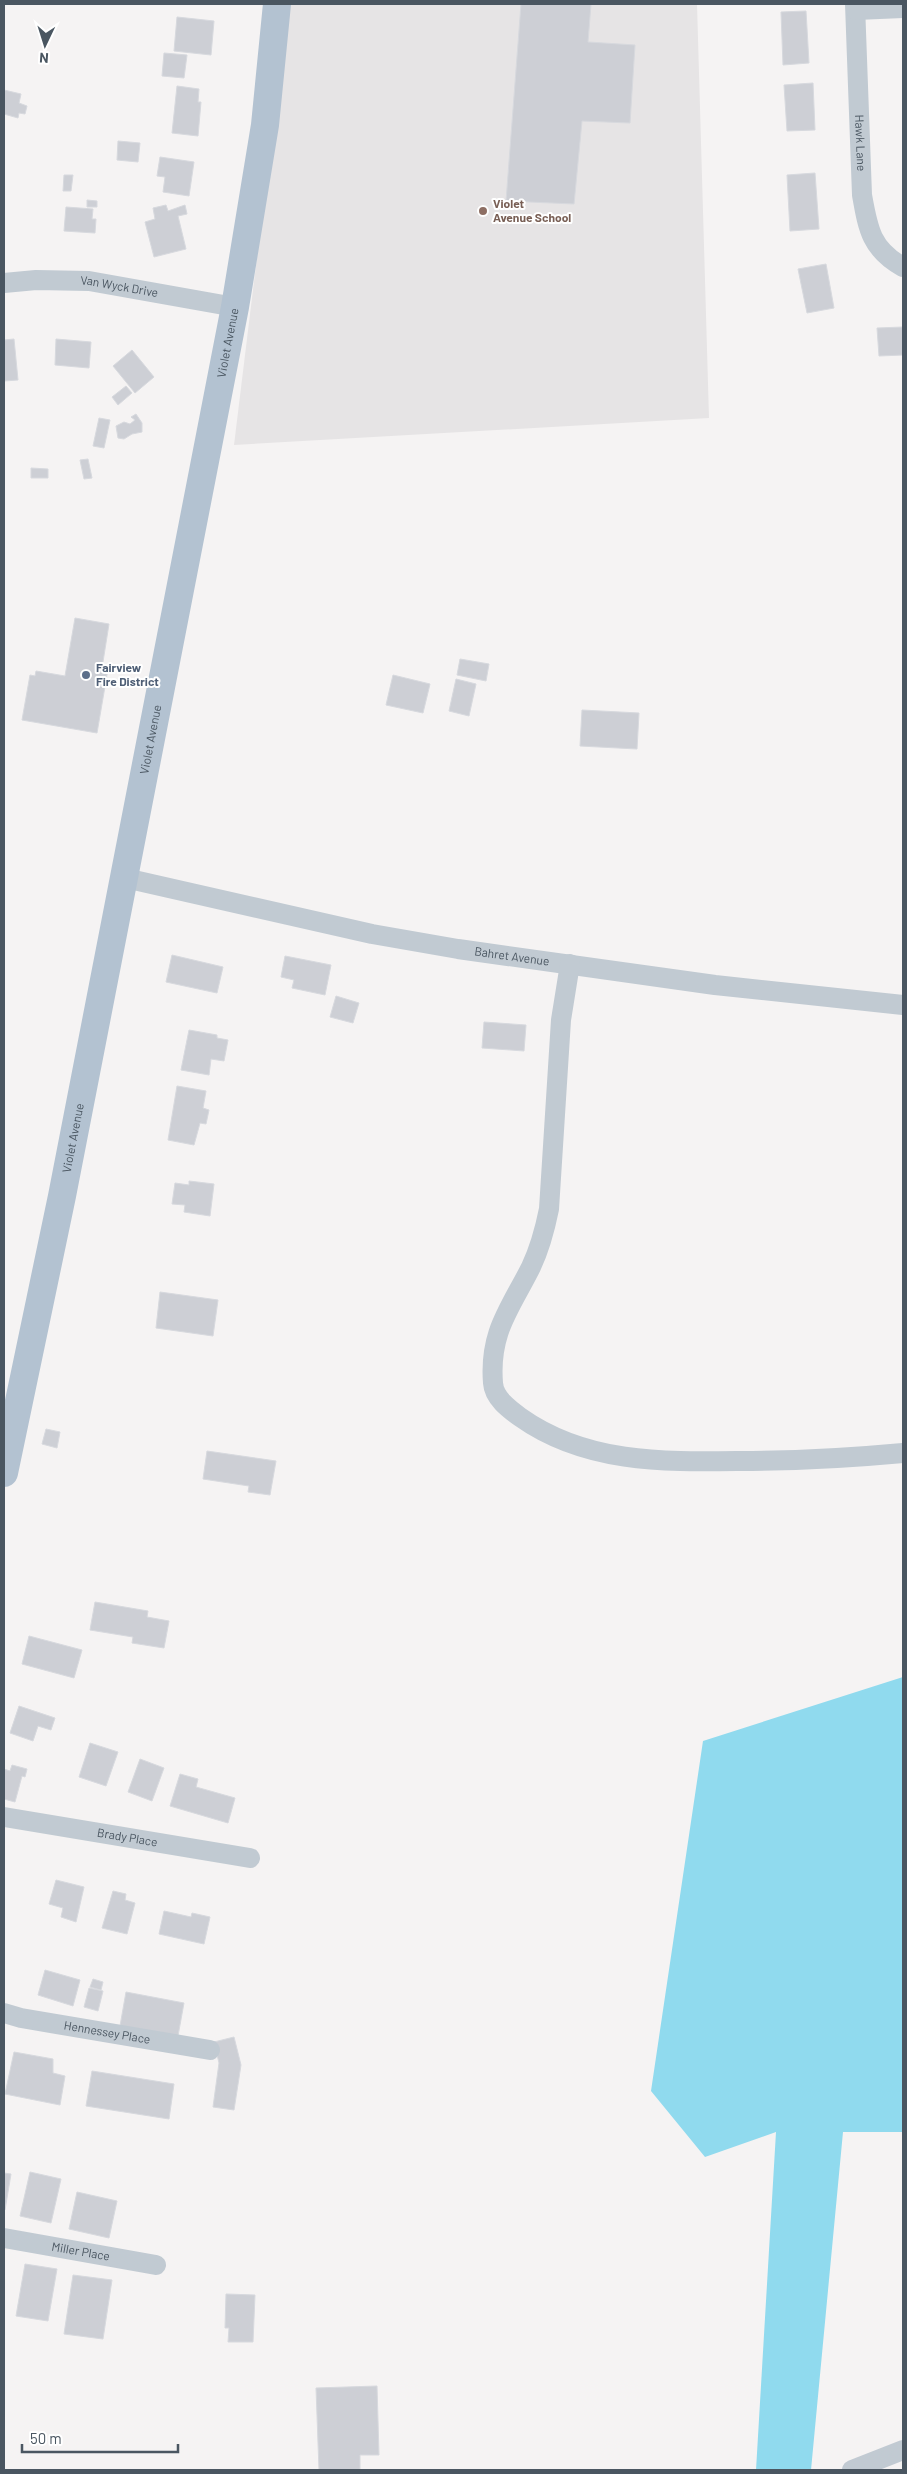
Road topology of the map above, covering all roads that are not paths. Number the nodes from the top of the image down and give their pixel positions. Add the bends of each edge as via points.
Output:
1 (277, 4) edge
2 (855, 7) edge
3 (903, 8) edge
4 (903, 267) edge
5 (4, 284) edge
6 (235, 307) junction
7 (125, 878) junction
8 (570, 964) junction
9 (903, 1005) edge
10 (903, 1453) edge
11 (4, 1473) edge
12 (4, 1817) edge
13 (250, 1858) dead end
14 (4, 2013) edge
15 (210, 2050) dead end
16 (4, 2238) edge
17 (156, 2266) dead end
18 (903, 2450) edge
19 (852, 2470) edge

1 - 6 main road, Violet Avenue via 265,124
2 - 3 street
2 - 4 street, Hawk Lane via 862,195 867,224 876,245 888,259
5 - 6 street, Van Wyck Drive via 36,280 89,281
6 - 7 main road, Violet Avenue
7 - 8 street, Bahret Avenue via 372,934
7 - 11 main road, Violet Avenue
8 - 9 street, Bahret Avenue via 715,985
8 - 10 street via 561,1020 549,1210 534,1259 501,1320 493,1350 496,1393 507,1407 526,1421 563,1441 610,1456 662,1462 834,1460
12 - 13 street, Brady Place
14 - 15 street, Hennessey Place
16 - 17 street, Miller Place
18 - 19 street

